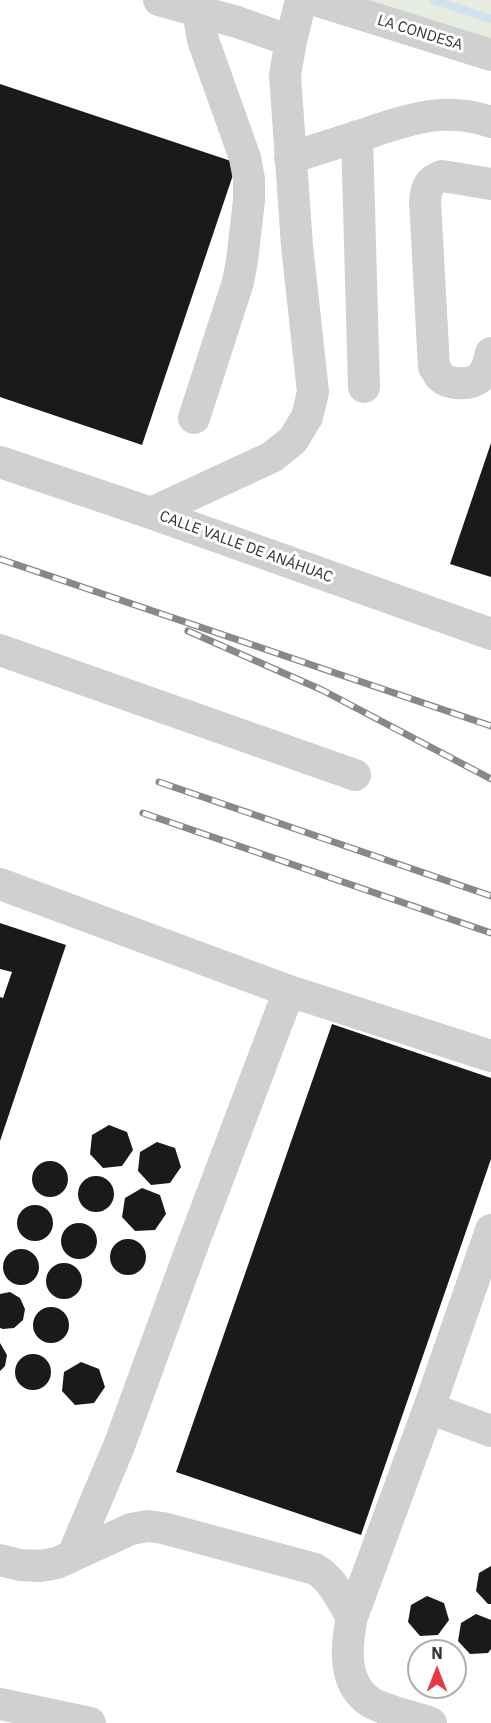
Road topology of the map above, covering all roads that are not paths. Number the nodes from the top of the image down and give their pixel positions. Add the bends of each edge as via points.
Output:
1 (159, 0) edge
2 (301, 0) edge
3 (315, 0) edge
4 (198, 11) junction
5 (291, 41) junction
6 (491, 55) edge
7 (491, 122) edge
8 (357, 136) junction
9 (290, 158) junction
10 (491, 184) edge
11 (491, 353) edge
12 (364, 387) dead end
13 (194, 418) dead end
14 (0, 462) edge
15 (151, 513) junction
16 (491, 634) edge
17 (0, 650) edge
18 (354, 775) dead end
19 (0, 884) edge
20 (289, 991) junction
21 (491, 1056) edge
22 (491, 1230) edge
23 (429, 1408) junction
24 (491, 1431) edge
25 (73, 1556) junction
26 (0, 1560) edge
27 (352, 1617) junction
28 (0, 1704) edge
29 (90, 1723) edge
30 (431, 1723) edge

1 - 4 street
2 - 5 street
3 - 6 street, LA CONDESA
4 - 5 street
4 - 13 street via 203,40 245,158 249,200 238,282
5 - 9 street via 285,75
7 - 8 street via 458,114 435,114
8 - 9 street
8 - 12 street
9 - 15 street via 313,392 307,417 293,440 272,457
10 - 11 street via 442,176 429,183 425,201 434,367 450,381 473,381 486,369
14 - 15 street, CALLE VALLE DE ANÁHUAC
15 - 16 street, CALLE VALLE DE ANÁHUAC
17 - 18 street
19 - 20 street
20 - 21 street
20 - 25 street via 119,1446
22 - 23 street
23 - 24 street
23 - 27 street
25 - 26 street via 41,1566
25 - 27 street via 131,1529 163,1528 315,1569 329,1580
27 - 30 street via 347,1658 362,1695 373,1703
28 - 29 street

